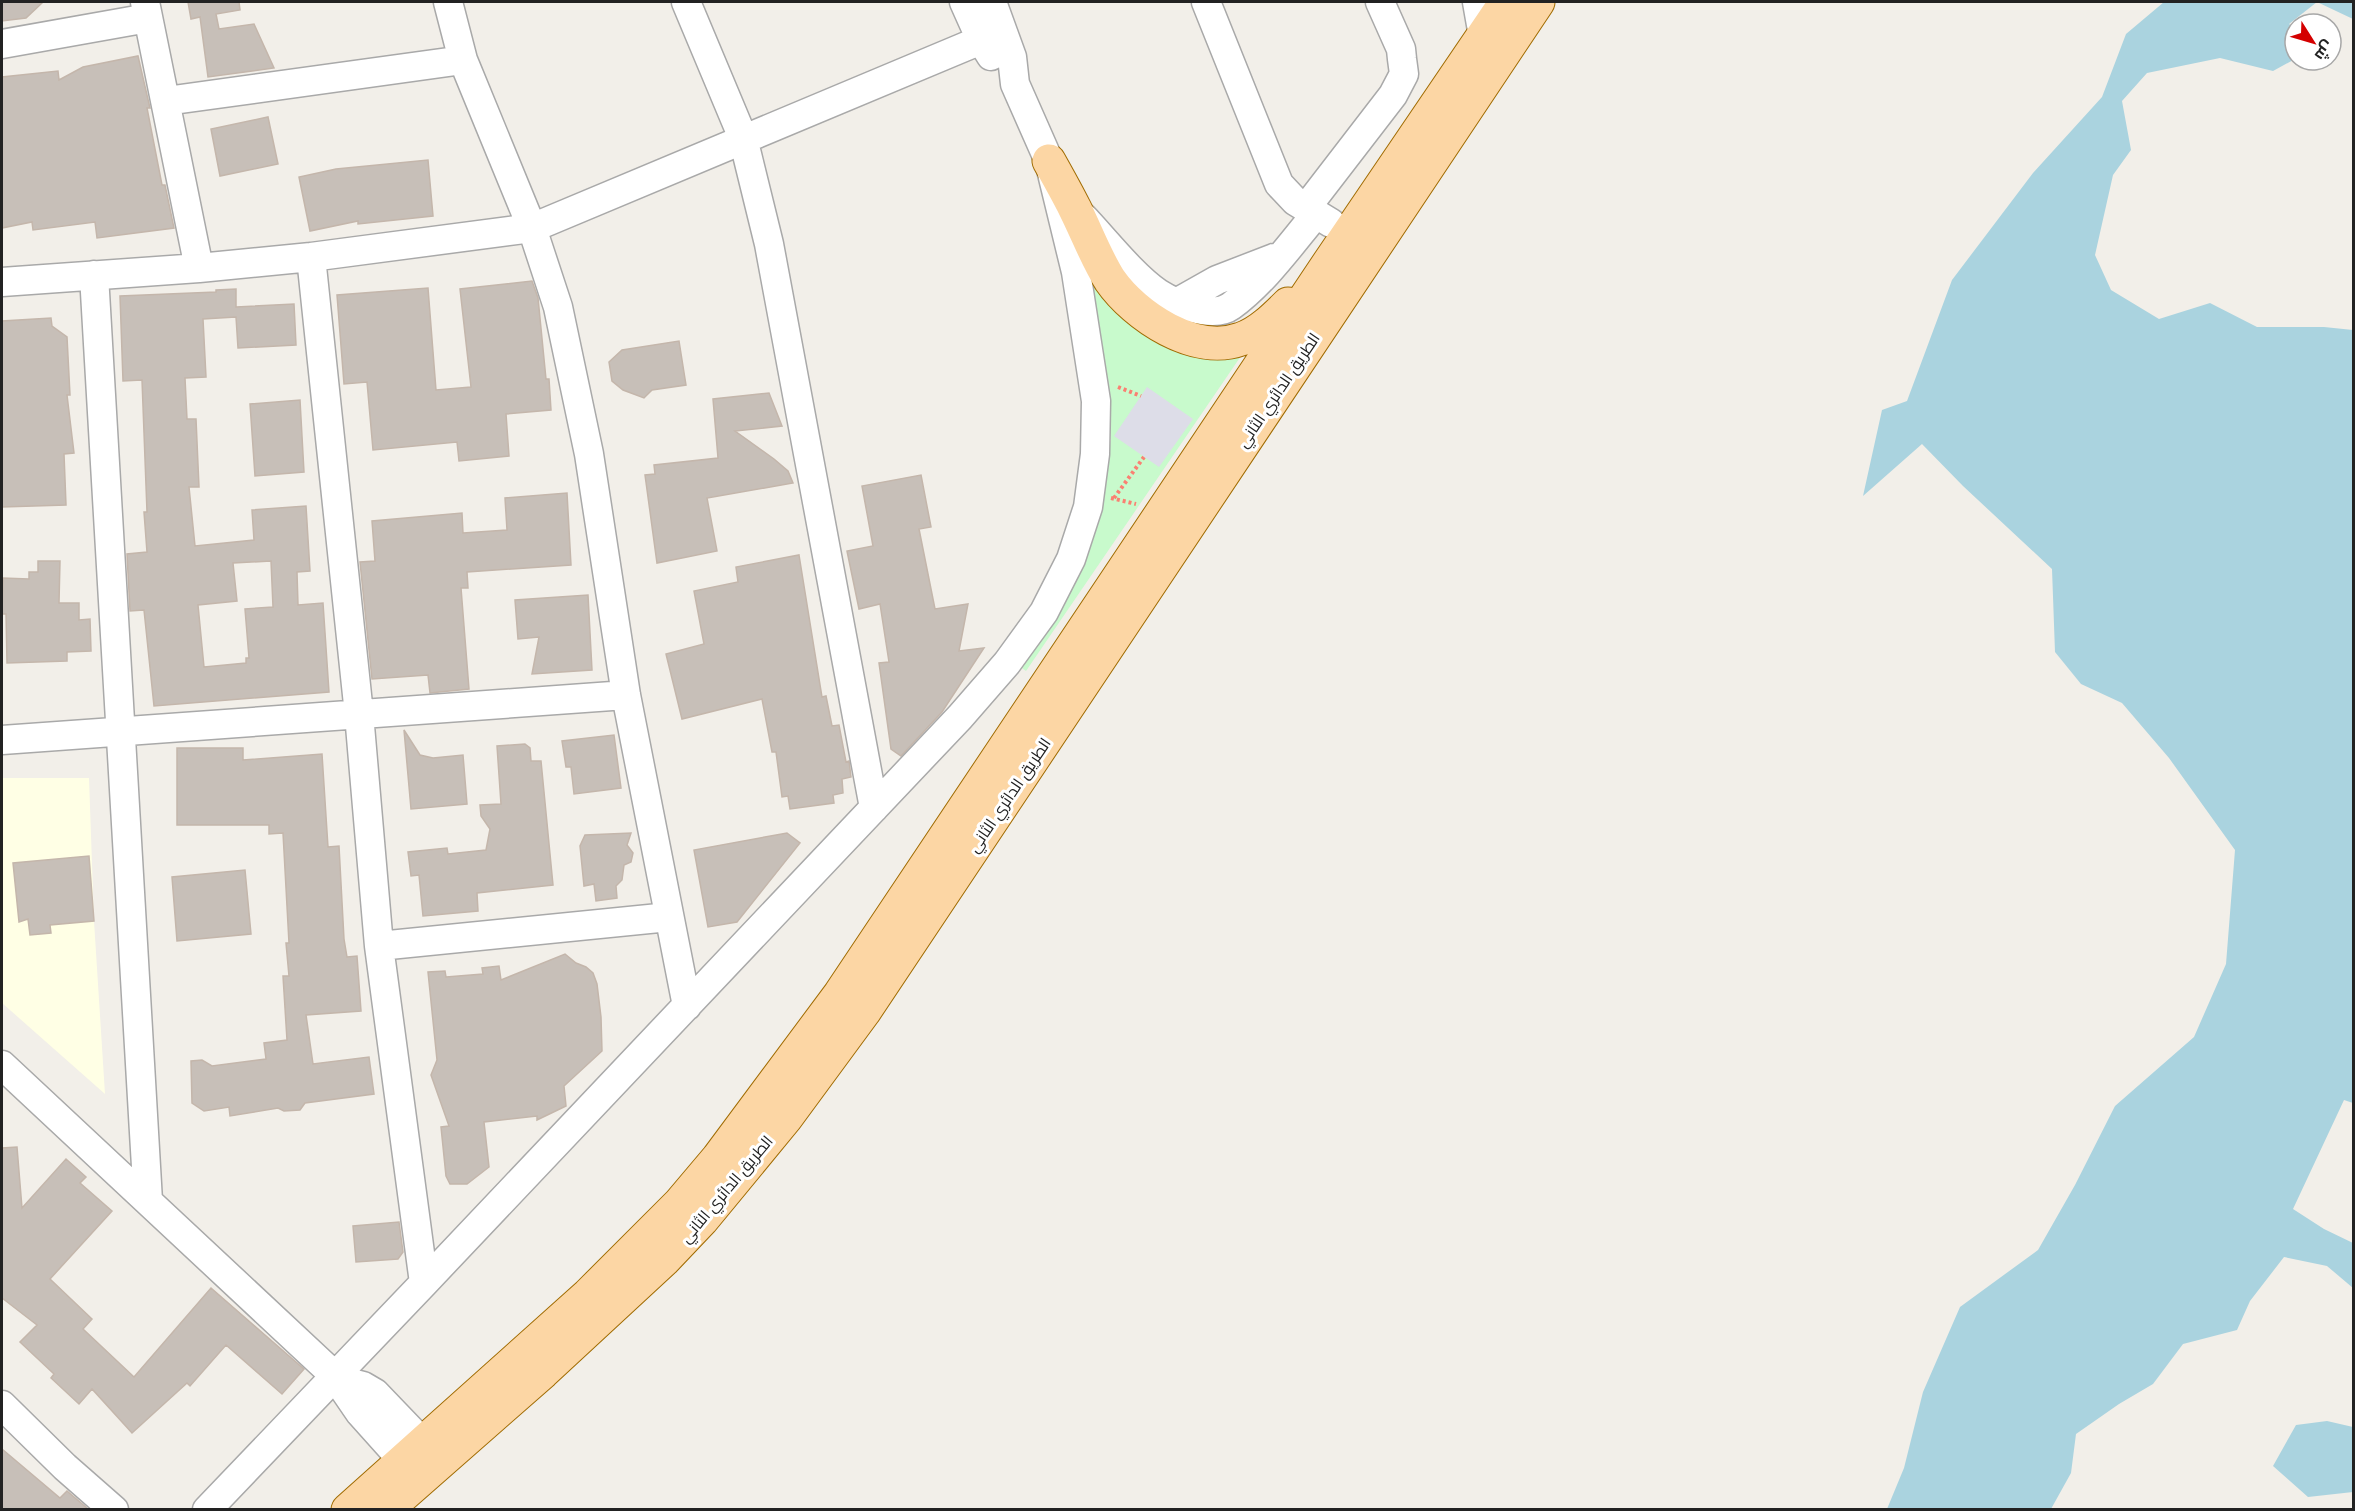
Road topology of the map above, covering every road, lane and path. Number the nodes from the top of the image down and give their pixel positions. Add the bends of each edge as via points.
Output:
1 (448, 2) edge
2 (686, 2) edge
3 (964, 2) edge
4 (992, 2) edge
5 (1206, 2) edge
6 (1380, 2) edge
7 (1477, 2) edge
8 (1506, 2) edge
9 (1538, 2) edge
10 (146, 10) edge
11 (1483, 36) junction
12 (981, 40) junction
13 (2, 44) edge
14 (463, 60) junction
15 (1015, 84) junction
16 (165, 101) junction
17 (743, 138) junction
18 (1049, 161) junction
19 (1075, 208) junction
20 (1311, 211) junction
21 (532, 228) junction
22 (1348, 234) junction
23 (311, 257) junction
24 (1328, 264) junction
25 (199, 268) junction
26 (94, 275) junction
27 (2, 282) edge
28 (1144, 457) dead end
29 (1102, 496) junction
30 (1163, 510) junction
31 (1117, 606) junction
32 (626, 695) junction
33 (359, 714) junction
34 (122, 732) junction
35 (2, 740) edge
36 (874, 807) junction
37 (669, 917) junction
38 (379, 946) junction
39 (687, 1006) junction
40 (2, 1065) edge
41 (148, 1202) junction
42 (424, 1283) junction
43 (337, 1378) junction
44 (2, 1405) edge
45 (413, 1452) junction
46 (114, 1509) edge
47 (207, 1509) edge
48 (348, 1509) edge
49 (386, 1509) edge

1 - 14 street
2 - 17 street
3 - 12 street
4 - 15 street via 1012,57
5 - 20 street via 1279,184
6 - 20 street via 1401,49 1404,74
7 - 11 street
8 - 11 main road, الطريق الدائري الثاني
9 - 31 main road, الطريق الدائري الثاني
10 - 13 street
10 - 16 street
11 - 22 main road, الطريق الدائري الثاني
12 - 15 street
12 - 17 street
14 - 16 street
14 - 21 street
15 - 18 street
16 - 25 street
17 - 21 street
17 - 36 street via 769,244
18 - 19 main road
18 - 29 street via 1076,272 1096,401 1095,454
19 - 20 street via 1158,293 1178,302 1217,280 1279,257
19 - 24 main road via 1111,280 1133,307 1156,324 1198,340 1228,342 1251,334 1274,318
20 - 22 street
21 - 23 street
21 - 32 street via 558,307 572,368
22 - 24 main road, الطريق الدائري الثاني
23 - 25 street
23 - 33 street
24 - 30 main road, الطريق الدائري الثاني
25 - 26 street
26 - 27 street
26 - 34 street
28 - 29 path
29 - 30 path
29 - 36 street via 1088,507 1071,559 1044,612 1007,663
30 - 31 main road, الطريق الدائري الثاني
31 - 45 main road, الطريق الدائري الثاني via 718,1158 672,1211 588,1295
31 - 49 main road, الطريق الدائري الثاني via 864,1012 736,1180 613,1310
32 - 33 street
32 - 37 street
33 - 34 street
33 - 38 street
34 - 35 street
34 - 41 street
36 - 39 street
37 - 38 street
37 - 39 street
38 - 42 street
39 - 42 street
40 - 41 street
41 - 43 street
42 - 43 street
43 - 45 street via 375,1393
43 - 47 street
44 - 46 street
45 - 48 main road, الطريق الدائري الثاني

